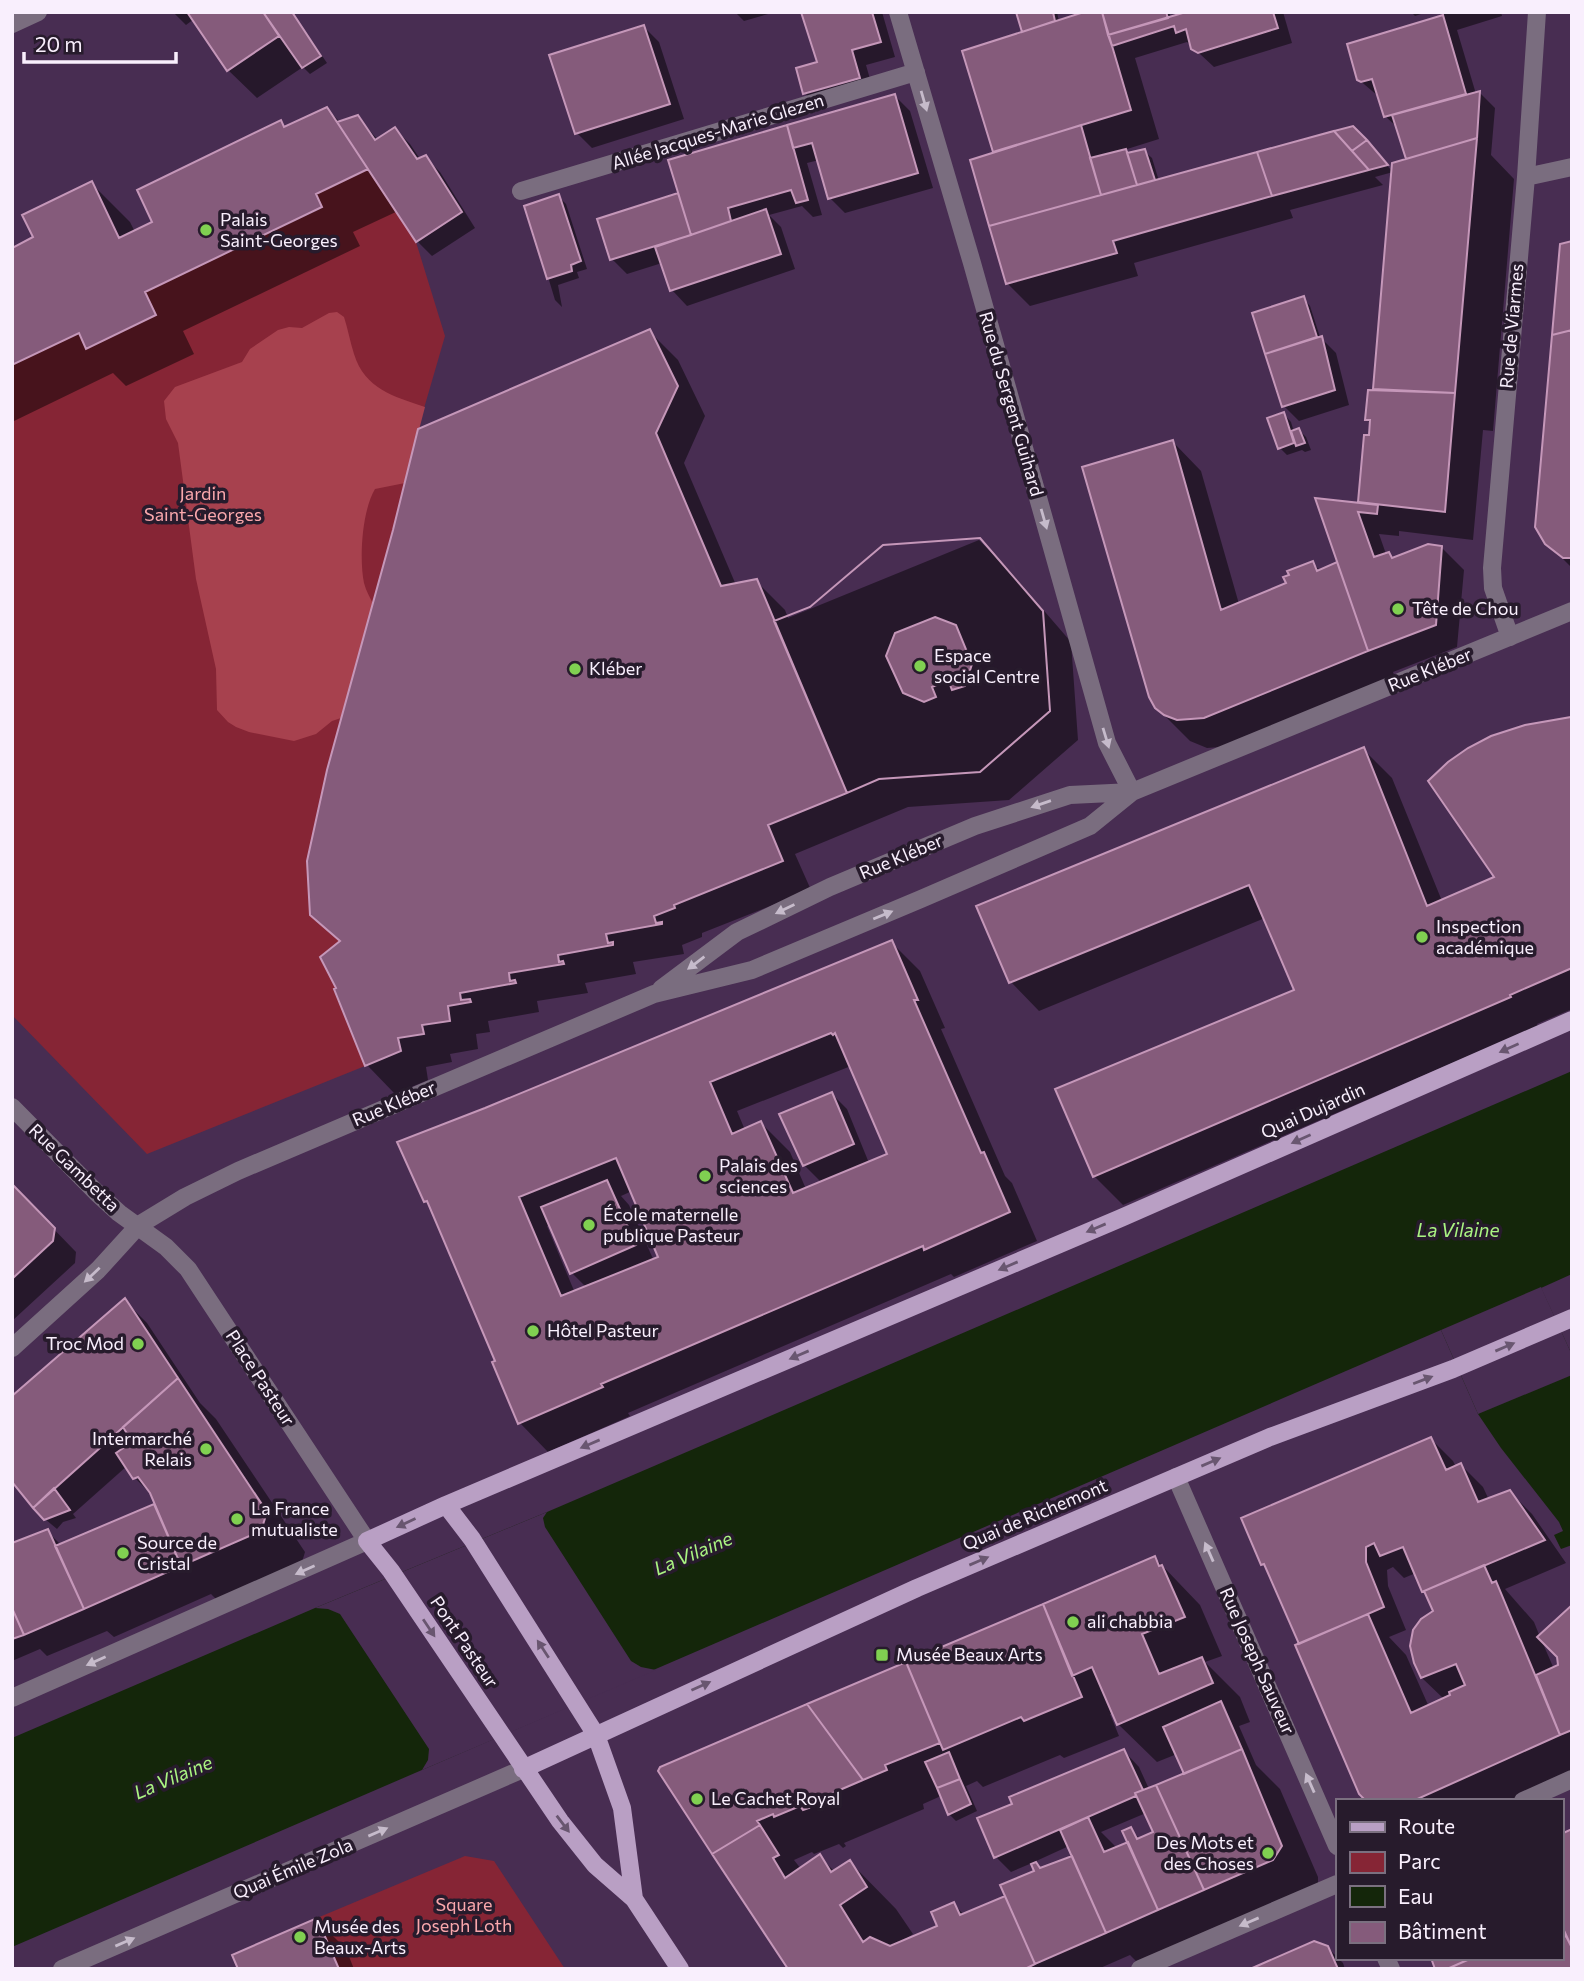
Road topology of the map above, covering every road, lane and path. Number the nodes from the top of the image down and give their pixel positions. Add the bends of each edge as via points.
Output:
1 (38, 12) edge
2 (898, 12) edge
3 (1537, 12) edge
4 (12, 24) edge
5 (916, 72) junction
6 (1572, 167) edge
7 (1526, 177) junction
8 (521, 191) dead end
9 (1572, 611) edge
10 (1510, 637) junction
11 (1132, 792) junction
12 (654, 994) junction
13 (1572, 1020) edge
14 (12, 1107) edge
15 (139, 1225) junction
16 (1565, 1321) edge
17 (12, 1348) edge
18 (1177, 1477) junction
19 (446, 1505) junction
20 (367, 1541) junction
21 (12, 1698) edge
22 (596, 1735) junction
23 (523, 1769) junction
24 (1572, 1779) edge
25 (1527, 1799) edge
26 (1336, 1844) edge
27 (1336, 1884) edge
28 (634, 1899) junction
29 (62, 1969) edge
30 (680, 1969) edge
31 (1140, 1969) edge

1 - 4 street
2 - 5 street, Rue du Sergent Guihard
3 - 7 street, Rue de Viarmes
5 - 8 street, Allée Jacques-Marie Glezen
5 -> 11 street, Rue du Sergent Guihard via 1107,743
6 - 7 street
7 - 10 street, Rue de Viarmes via 1492,568 1493,588
9 - 10 street, Rue Kléber
10 - 11 street, Rue Kléber
12 -> 11 street, Rue Kléber via 752,970 921,899 1090,826
11 -> 12 street, Rue Kléber via 1070,795 975,826 830,887 737,932
12 - 15 street, Rue Kléber via 238,1171
13 -> 19 main road, Quai Dujardin
14 - 15 street, Rue Gambetta via 96,1192
15 -> 17 street, Rue Kléber via 98,1270
15 - 20 street, Place Pasteur via 188,1269
18 -> 16 main road, Quai de Richemont
22 -> 18 main road, Quai de Richemont via 917,1588
26 -> 18 street, Rue Joseph Sauveur
19 -> 20 main road, Quai Dujardin
22 -> 19 main road
20 -> 21 street
20 -> 23 main road, Pont Pasteur
22 - 23 main road, Quai de Richemont
22 - 28 main road via 622,1808
23 -> 28 main road, Pont Pasteur via 595,1866
29 -> 23 street, Quai Émile Zola
24 - 25 street
27 -> 31 street
28 - 30 main road

